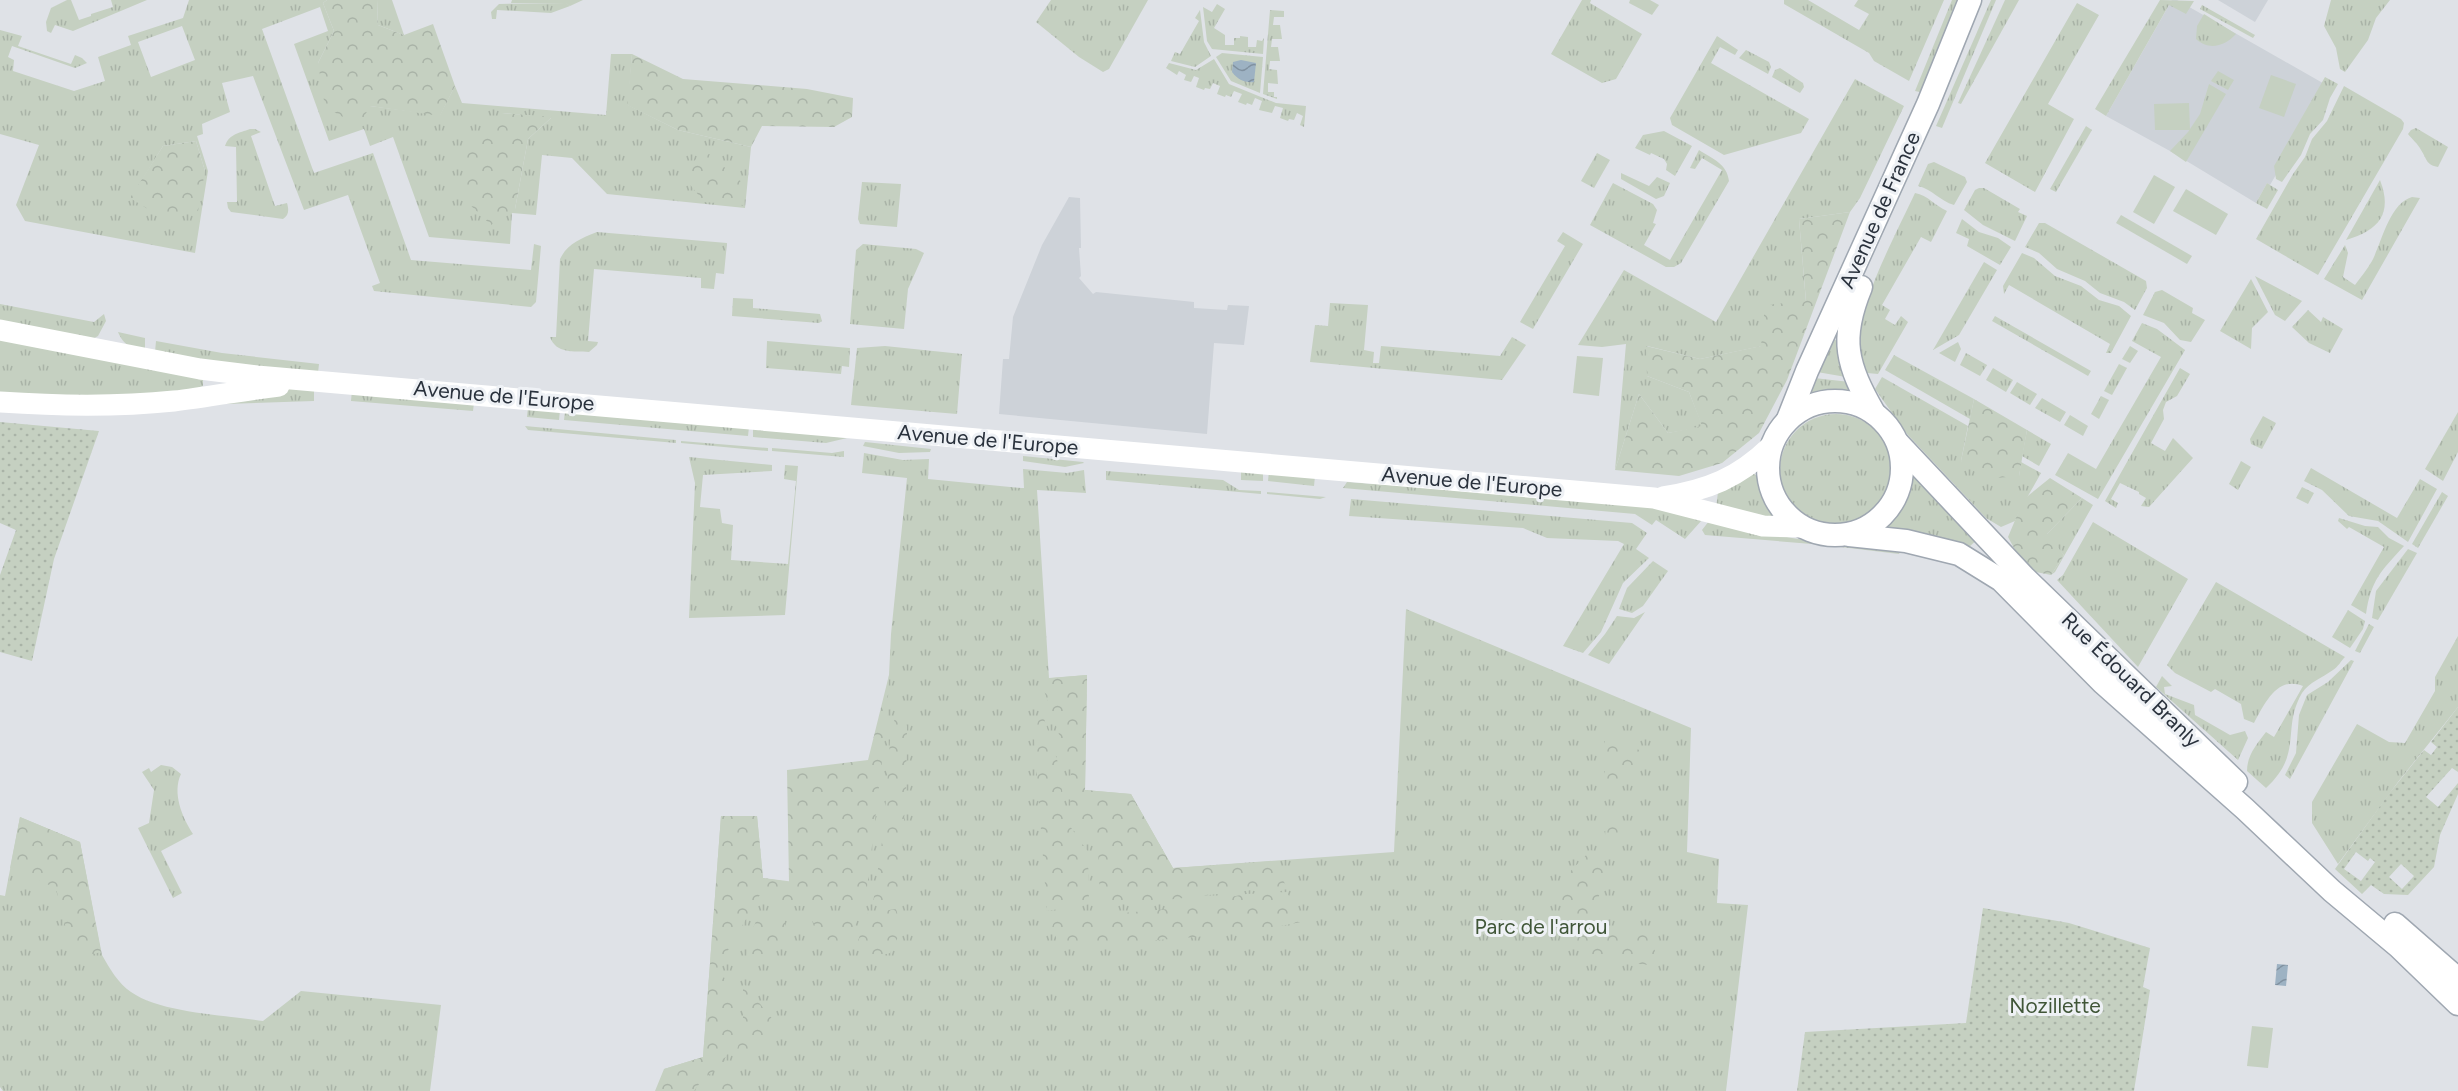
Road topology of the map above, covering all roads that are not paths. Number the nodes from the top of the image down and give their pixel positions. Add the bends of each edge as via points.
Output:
1 (1970, 0) edge
2 (1985, 0) edge
3 (0, 330) edge
4 (204, 369) junction
5 (321, 380) junction
6 (204, 396) junction
7 (0, 402) edge
8 (1874, 413) junction
9 (1788, 419) junction
10 (1898, 443) junction
11 (1771, 446) junction
12 (1654, 498) junction
13 (1802, 527) junction
14 (1849, 535) junction
15 (2458, 979) edge
16 (2458, 1004) edge

1 - 9 main road, Avenue de France
2 - 8 main road, Avenue de France via 1850,313 1846,338 1849,358
3 - 4 street
4 - 5 street
4 - 6 street via 217,381
5 - 6 street
5 - 12 street, Avenue de l'Europe
6 - 7 street via 116,405
8 - 9 main road via 1853,403 1830,400 1808,406
8 - 10 main road via 1889,426
9 - 11 main road
10 - 14 main road via 1903,466 1900,490 1889,510 1871,526
10 - 15 main road, Rue Édouard Branly via 2025,578 2105,656 2259,803
11 - 12 street, Avenue de l'Europe via 1754,463 1719,484
11 - 13 main road via 1767,469 1772,492 1784,512
12 - 13 street, Avenue de l'Europe via 1763,526
13 - 14 main road via 1825,535
14 - 16 main road, Rue Édouard Branly via 1905,541 1959,554 2001,580 2103,683

